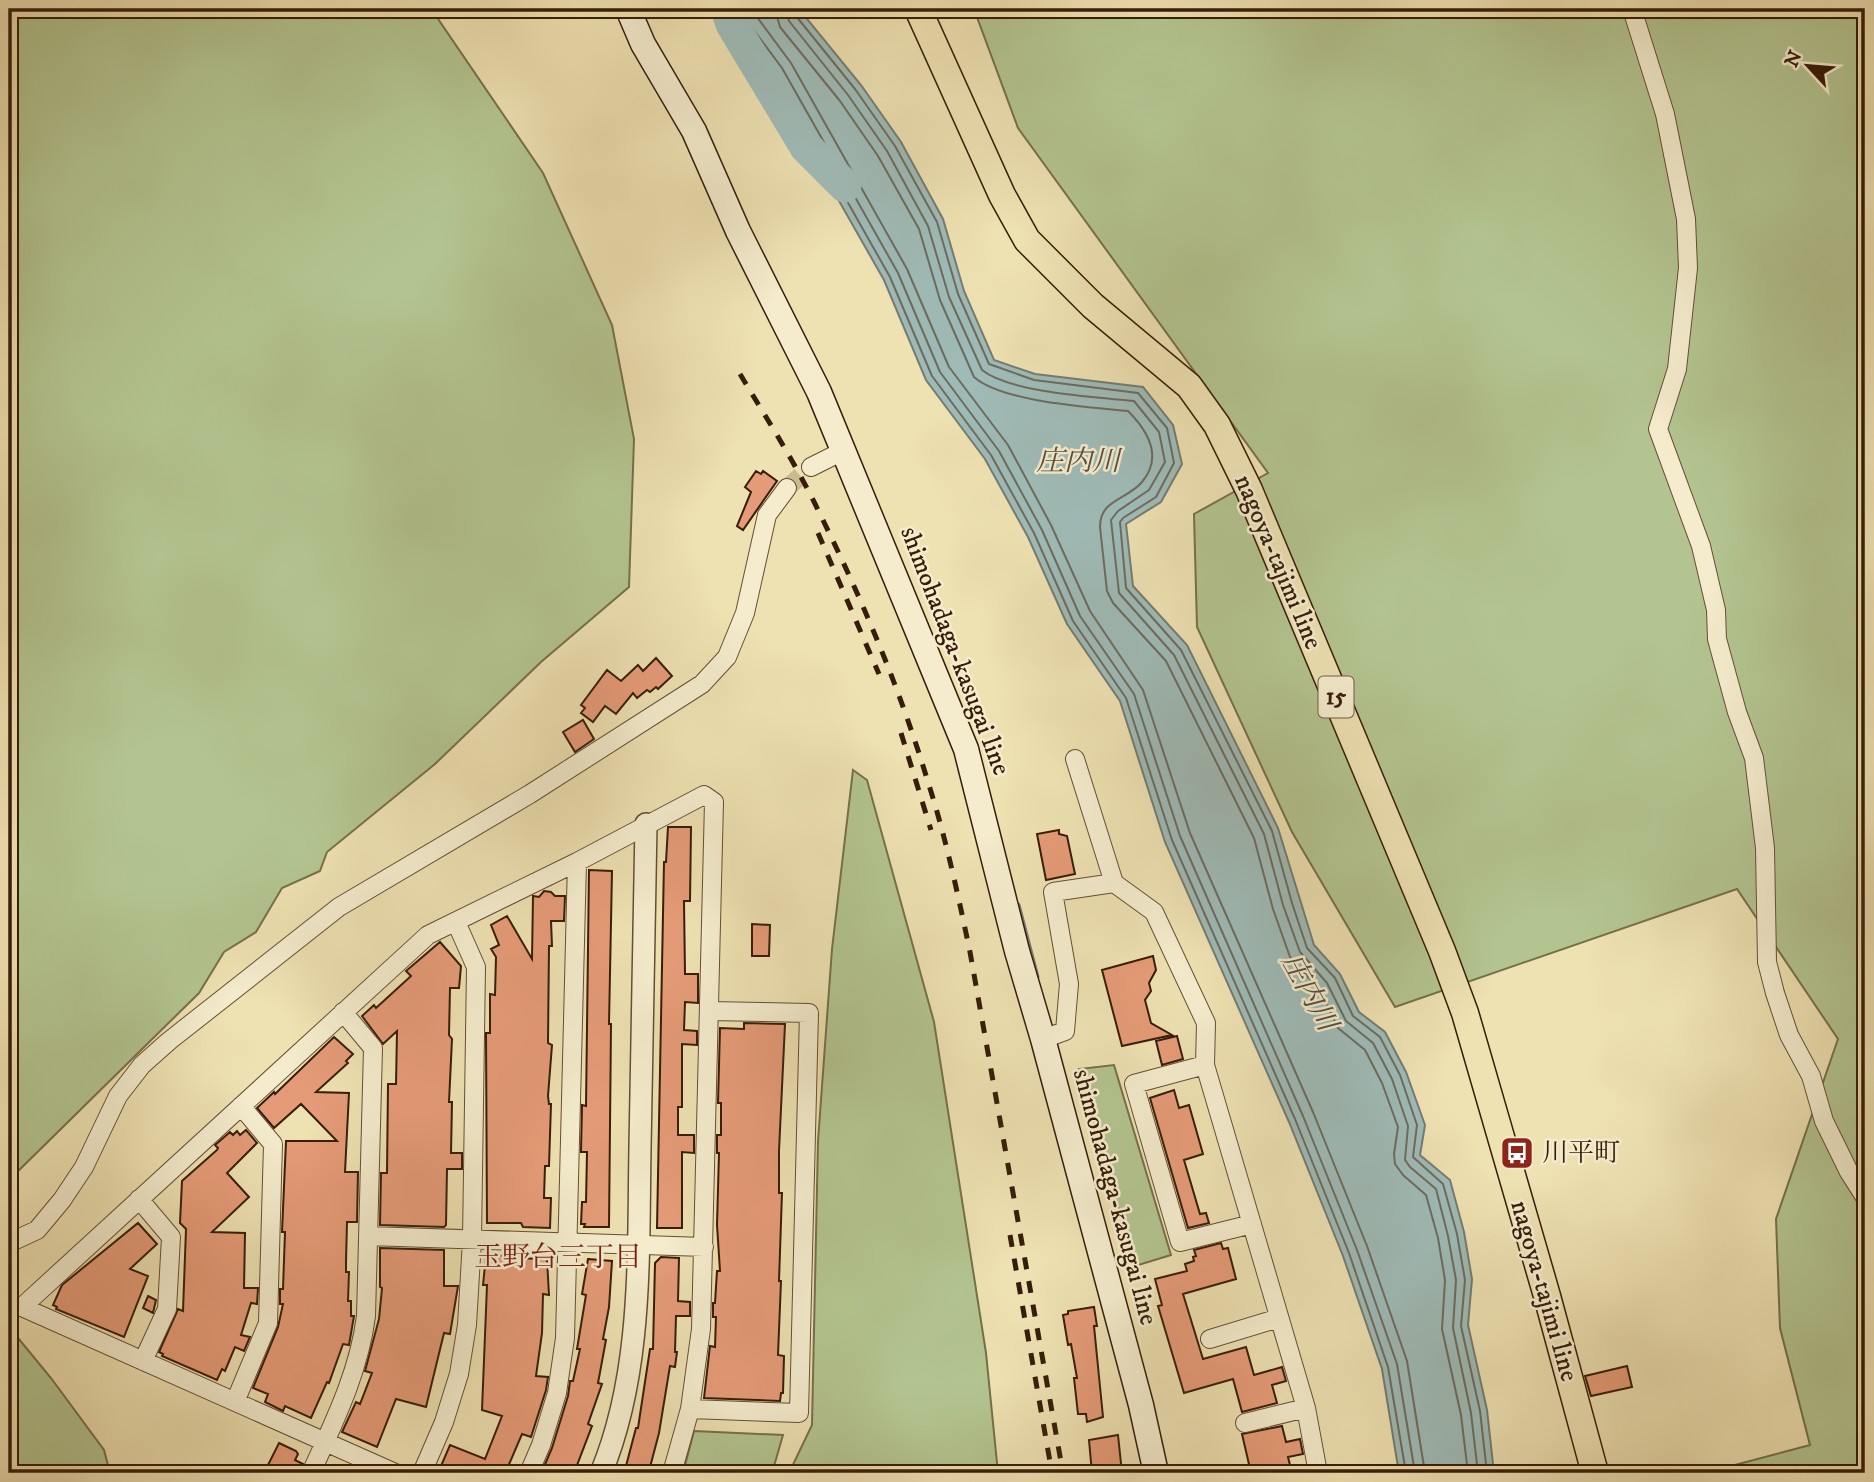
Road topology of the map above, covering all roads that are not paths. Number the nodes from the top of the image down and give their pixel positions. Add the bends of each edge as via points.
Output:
1 (628, 9) edge
2 (918, 9) edge
3 (1632, 9) edge
4 (844, 451) junction
5 (811, 467) tunnel mouth
6 (787, 488) tunnel mouth
7 (1075, 759) dead end
8 (646, 824) junction
9 (578, 862) junction
10 (1114, 883) junction
11 (456, 922) junction
12 (709, 1011) junction
13 (343, 1012) junction
14 (1043, 1039) junction
15 (1205, 1065) junction
16 (241, 1106) junction
17 (1865, 1197) edge
18 (139, 1199) junction
19 (1252, 1224) junction
20 (369, 1237) junction
21 (472, 1240) junction
22 (9, 1243) edge
23 (568, 1244) junction
24 (638, 1246) junction
25 (704, 1247) junction
26 (1279, 1318) junction
27 (1210, 1339) dead end
28 (144, 1362) junction
29 (235, 1402) junction
30 (1306, 1408) junction
31 (690, 1409) junction
32 (1245, 1423) dead end
33 (325, 1442) junction
34 (311, 1473) edge
35 (395, 1473) edge
36 (422, 1473) edge
37 (529, 1473) edge
38 (601, 1473) edge
39 (672, 1473) edge
40 (1156, 1473) edge
41 (1318, 1473) edge
42 (1595, 1473) edge

1 - 4 main road, shimohadaga-kasugai line via 694,131
2 - 42 main road, nagoya-tajimi line / 15 via 1027,240 1093,306 1189,386 1217,425 1249,490 1465,1013
3 - 17 street via 1665,114 1686,219 1688,268 1678,369 1658,429 1701,546 1716,610 1717,639 1754,758 1765,848 1767,962 1775,993 1789,1035 1811,1076 1824,1121
4 - 5 street
4 - 14 main road, shimohadaga-kasugai line via 966,749
6 - 22 street via 767,514 746,612 727,657 702,684 530,794 339,907 169,1041 118,1096 84,1167 62,1200 37,1230
7 - 10 street
8 - 9 street
8 - 12 street via 704,795 714,802
8 - 24 street
9 - 11 street
9 - 23 street
10 - 14 street via 1054,892 1069,984 1065,1031
10 - 15 street via 1154,912 1206,1023
11 - 13 street via 428,935
11 - 21 street via 476,967
12 - 25 street
12 - 31 street via 809,1013 799,1413
13 - 16 street
13 - 20 street via 373,1048
14 - 40 main road, shimohadaga-kasugai line
15 - 19 street
15 - 19 street via 1133,1084 1180,1242
16 - 18 street
16 - 29 street via 273,1144 268,1323
18 - 28 street via 171,1237 167,1308
18 - 28 street via 22,1307
19 - 26 street
20 - 21 street
20 - 33 street via 363,1345
21 - 23 street
21 - 36 street via 459,1374
23 - 24 street
23 - 37 street via 565,1338 557,1393
24 - 25 street
24 - 38 street via 626,1387
25 - 31 street via 701,1329
26 - 27 street
26 - 30 street
28 - 29 street
29 - 33 street
30 - 32 street
30 - 41 street
31 - 39 street
33 - 34 street
33 - 35 street

